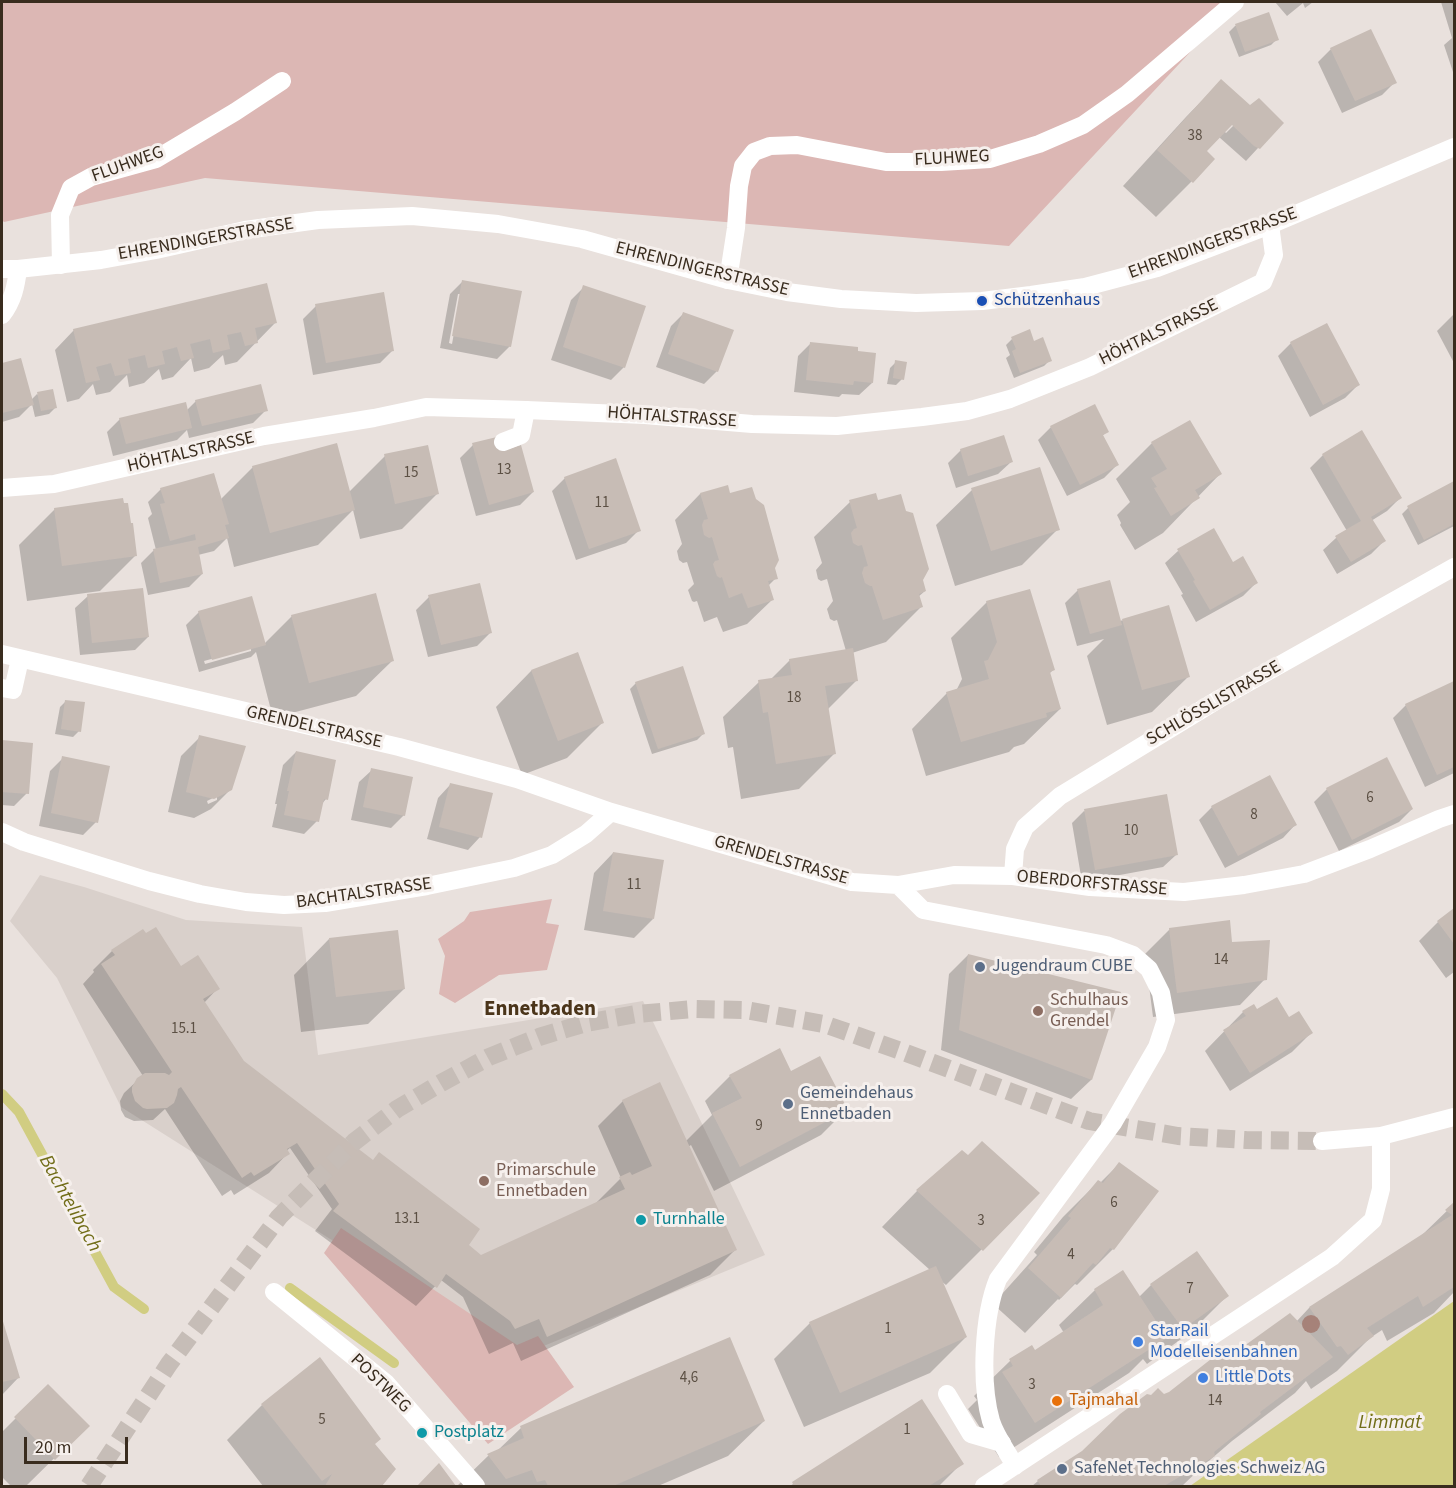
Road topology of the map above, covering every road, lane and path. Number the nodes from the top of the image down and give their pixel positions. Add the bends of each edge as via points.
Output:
1 (1235, 2) edge
2 (282, 81) dead end
3 (1455, 147) edge
4 (1270, 225) junction
5 (61, 265) junction
6 (10, 269) edge
7 (728, 280) junction
8 (2, 315) edge
9 (526, 410) junction
10 (503, 442) dead end
11 (2, 488) edge
12 (1455, 567) edge
13 (2, 654) edge
14 (20, 659) junction
15 (2, 688) edge
16 (611, 812) junction
17 (1455, 814) edge
18 (2, 832) edge
19 (1013, 876) junction
20 (898, 885) junction
21 (1455, 1117) edge
22 (1381, 1136) junction
23 (1323, 1141) tunnel mouth
24 (274, 1292) dead end
25 (947, 1394) dead end
26 (1002, 1443) junction
27 (1015, 1466) junction
28 (476, 1486) edge
29 (984, 1486) edge

1 - 7 street, FLUHWEG via 1127,94 1083,125 1039,144 990,159 941,162 886,162 797,145 770,146 754,152 743,166
2 - 5 street, FLUHWEG via 156,159 91,177 71,189 60,215
3 - 4 street, EHRENDINGERSTRASSE
4 - 7 street, EHRENDINGERSTRASSE via 1157,268 1085,287 982,301 916,303 841,298
4 - 9 street, HÖHTALSTRASSE via 1274,255 1263,282 1090,367 1010,399 967,411 837,426
5 - 6 street, EHRENDINGERSTRASSE
5 - 7 street, EHRENDINGERSTRASSE via 156,250 245,230 318,220 412,216 498,224 582,239
6 - 8 street via 15,291
9 - 10 street via 521,435
9 - 11 street, HÖHTALSTRASSE via 426,407 264,436 54,484
12 - 19 street, SCHLÖSSLISTRASSE via 1219,699 1060,796 1026,827 1015,849
13 - 14 street, GRENDELSTRASSE
14 - 15 street via 13,690
14 - 16 street, GRENDELSTRASSE via 399,747 517,779
16 - 18 street, BACHTALSTRASSE via 586,834 552,855 514,868 325,903 284,905 200,894 149,881
16 - 20 street, GRENDELSTRASSE via 852,882
17 - 19 street, OBERDORFSTRASSE via 1304,874 1244,885 1184,891 1090,887
19 - 20 street, OBERDORFSTRASSE via 954,875
20 - 26 street via 923,910 1106,945 1133,955 1149,969 1161,993 1166,1020 1142,1075 1113,1123 998,1279 994,1290 986,1342 987,1404
21 - 22 street
22 - 23 street
22 - 27 street via 1381,1189 1373,1220 1332,1257
24 - 28 street, POSTWEG via 386,1383
25 - 26 street via 972,1434
26 - 27 street
27 - 29 street

